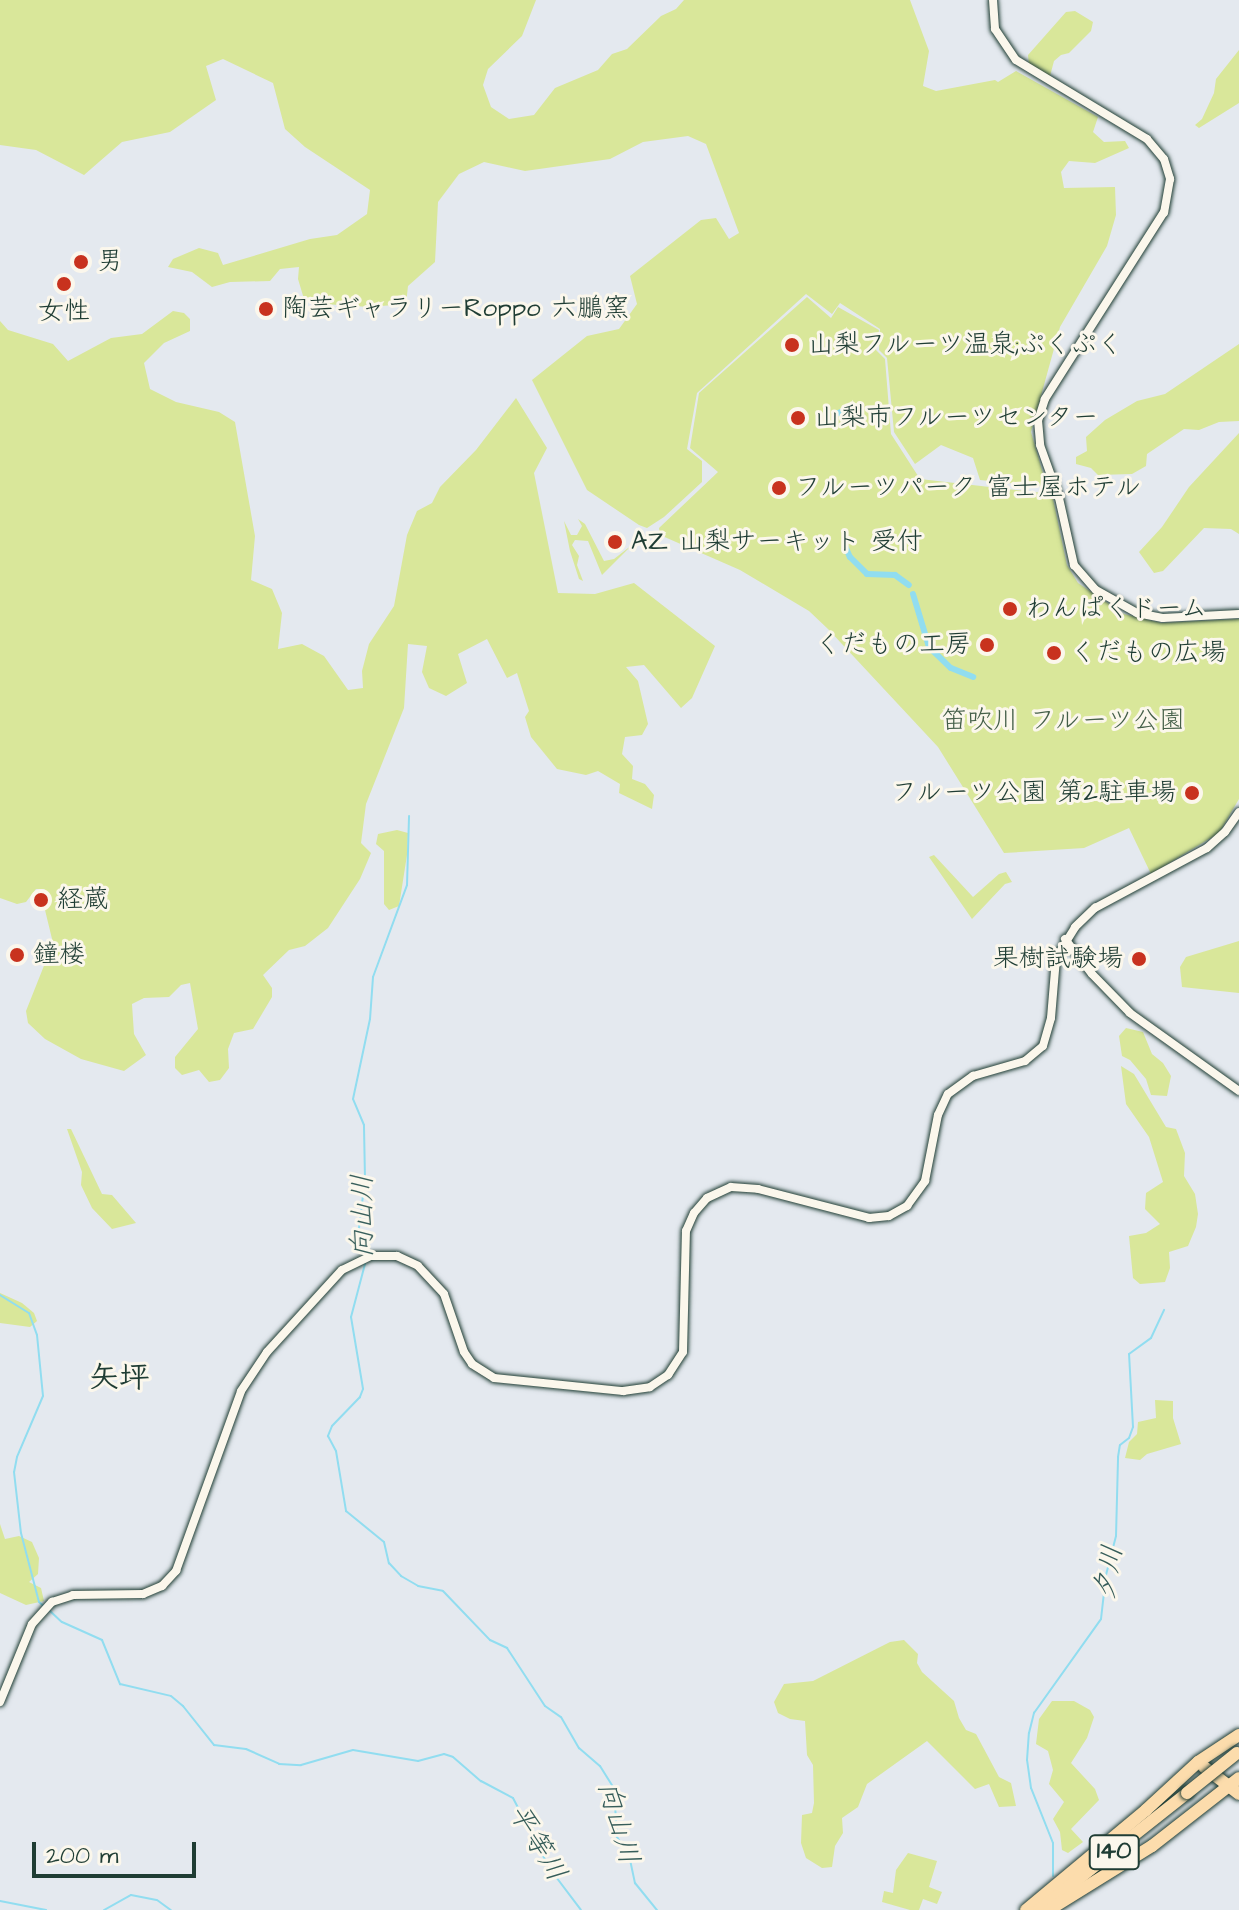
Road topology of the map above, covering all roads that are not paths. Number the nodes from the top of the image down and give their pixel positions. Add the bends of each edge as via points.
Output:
1 (993, 0) edge
2 (1239, 614) edge
3 (1239, 812) edge
4 (1065, 939) junction
5 (1239, 1091) edge
6 (0, 1702) edge
7 (1239, 1735) edge
8 (1238, 1752) edge
9 (1198, 1762) junction
10 (1236, 1787) edge
11 (1026, 1910) edge
12 (1039, 1910) edge
13 (1049, 1910) edge

1 - 2 street via 995,29 1006,50 1147,139 1168,168 1170,192 1164,212 1045,399 1038,431 1070,555 1096,590 1137,613 1163,618
3 - 4 street via 1207,848 1095,908
4 - 5 street via 1130,1013
4 - 6 street via 1053,970 1051,1018 1043,1046 1025,1061 973,1076 948,1094 938,1115 925,1181 907,1206 889,1216 869,1218 745,1187 719,1191 699,1205 684,1243 683,1352 668,1375 650,1387 623,1391 494,1378 464,1352 437,1282 408,1260 358,1260 327,1285 251,1372 182,1561 170,1579 143,1594 63,1596 42,1609
7 - 9 highway
8 - 12 highway, 140, bridge
9 - 10 highway
9 - 11 highway
10 - 13 highway

